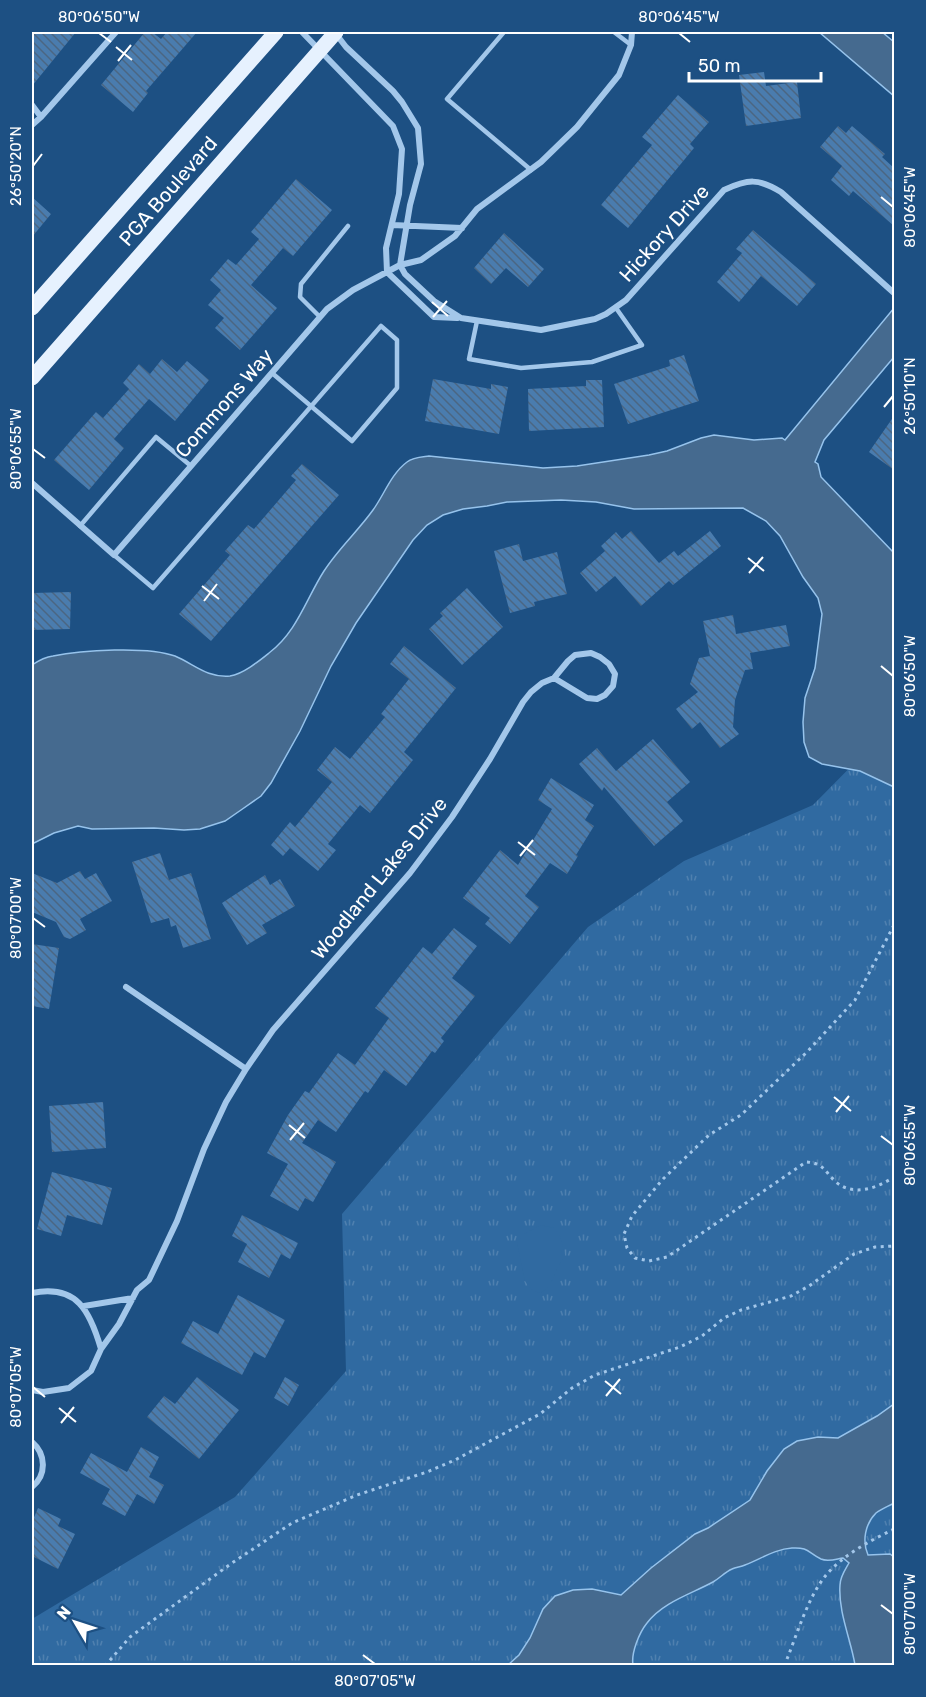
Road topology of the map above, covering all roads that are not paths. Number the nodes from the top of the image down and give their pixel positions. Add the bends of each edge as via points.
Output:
1 (116, 32) edge
2 (276, 32) edge
3 (302, 32) edge
4 (335, 32) edge
5 (504, 32) edge
6 (614, 32) edge
7 (632, 32) edge
8 (631, 45) junction
9 (320, 50) junction
10 (32, 105) edge
11 (41, 117) junction
12 (32, 125) edge
13 (531, 170) junction
14 (392, 225) junction
15 (348, 226) dead end
16 (406, 226) junction
17 (462, 228) junction
18 (400, 265) junction
19 (387, 272) junction
20 (894, 292) edge
21 (32, 308) edge
22 (616, 308) junction
23 (320, 317) junction
24 (461, 318) junction
25 (477, 321) junction
26 (272, 373) junction
27 (32, 378) edge
28 (312, 406) junction
29 (191, 466) junction
30 (32, 483) edge
31 (80, 526) junction
32 (114, 555) junction
33 (554, 678) junction
34 (126, 987) dead end
35 (246, 1069) junction
36 (32, 1293) edge
37 (133, 1298) junction
38 (84, 1306) junction
39 (101, 1349) junction
40 (32, 1390) edge
41 (32, 1442) edge
42 (32, 1487) edge

1 - 11 street
2 - 21 main road, PGA Boulevard
3 - 9 street
4 - 9 main road, PGA Boulevard
4 - 16 street via 393,91 418,128 421,164
5 - 13 lane via 447,99
6 - 8 lane
7 - 8 street, Commons Way
8 - 13 street, Commons Way via 619,75 577,127
9 - 14 street via 393,126 402,149
9 - 27 main road, PGA Boulevard
10 - 11 street
11 - 12 street
13 - 17 street, Commons Way via 477,209
14 - 16 street
14 - 19 street via 386,248
15 - 23 lane via 301,284 300,297
16 - 17 street
16 - 18 street
17 - 18 street, Commons Way via 421,260
18 - 19 street, Commons Way
18 - 24 street, Hickory Drive via 434,302
19 - 23 street, Commons Way via 353,290
19 - 24 street, Hickory Drive via 434,316
20 - 22 street, Hickory Drive via 781,192 769,184 749,181 724,190
22 - 25 street, Hickory Drive via 595,319 542,330
22 - 25 lane via 642,345 592,362 520,368 469,359
23 - 26 street, Commons Way
24 - 25 street, Hickory Drive
26 - 28 lane
26 - 29 street, Commons Way
28 - 28 lane via 381,326 398,340 397,388 352,441
28 - 32 lane via 153,588
29 - 31 lane via 156,437
29 - 32 street, Commons Way
30 - 31 street
31 - 32 street
33 - 33 street, Woodland Lakes Drive via 587,698 597,699 613,686 615,674 609,663 591,653 575,655
33 - 35 street, Woodland Lakes Drive via 542,683 523,702 452,817 273,1030
34 - 35 street
35 - 37 street, Woodland Lakes Drive via 204,1149 149,1280
36 - 38 street via 56,1291
37 - 38 street
37 - 39 street, Woodland Lakes Drive
38 - 39 street
39 - 40 street, Woodland Lakes Drive via 91,1371 69,1388 56,1392
41 - 42 street via 44,1463 42,1474

